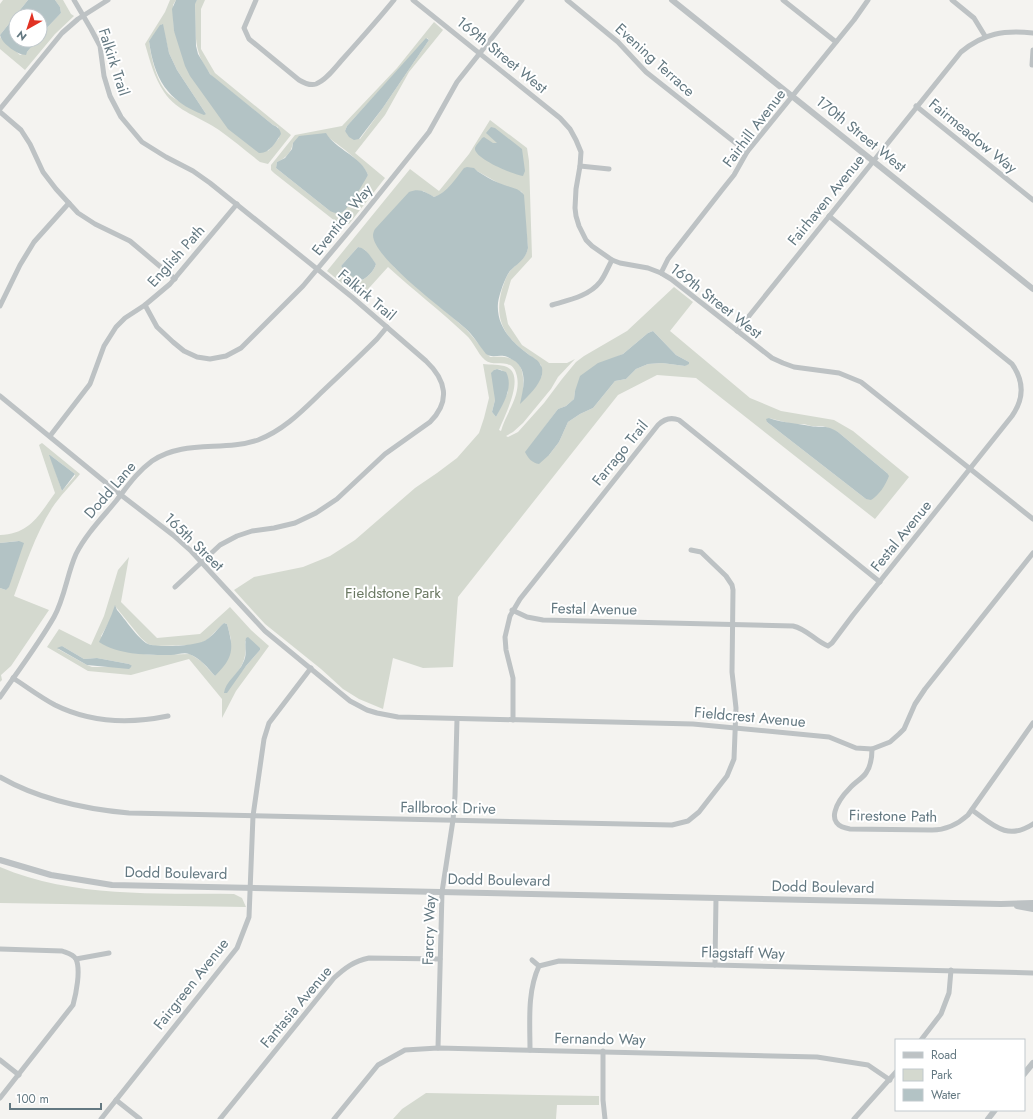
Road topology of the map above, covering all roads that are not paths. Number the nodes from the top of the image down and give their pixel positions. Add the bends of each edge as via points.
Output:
1 (74, 0) edge
2 (108, 0) edge
3 (256, 0) edge
4 (394, 0) edge
5 (413, 0) edge
6 (522, 0) edge
7 (567, 0) edge
8 (672, 0) edge
9 (783, 0) edge
10 (868, 0) edge
11 (952, 0) edge
12 (84, 16) junction
13 (1033, 33) edge
14 (986, 36) junction
15 (836, 42) junction
16 (1033, 50) edge
17 (480, 52) junction
18 (1032, 65) dead end
19 (792, 96) junction
20 (916, 106) junction
21 (0, 109) edge
22 (0, 112) edge
23 (747, 152) junction
24 (873, 160) junction
25 (580, 166) junction
26 (609, 169) dead end
27 (1033, 200) edge
28 (69, 203) junction
29 (236, 204) junction
30 (828, 216) junction
31 (612, 260) junction
32 (318, 270) junction
33 (660, 273) junction
34 (175, 279) junction
35 (1033, 289) edge
36 (145, 305) junction
37 (552, 305) dead end
38 (0, 306) edge
39 (387, 327) junction
40 (737, 331) junction
41 (0, 396) edge
42 (50, 436) junction
43 (970, 469) junction
44 (121, 495) junction
45 (1033, 519) edge
46 (691, 550) dead end
47 (1033, 553) edge
48 (201, 562) junction
49 (880, 582) junction
50 (175, 587) dead end
51 (512, 610) junction
52 (733, 624) junction
53 (311, 668) junction
54 (13, 678) junction
55 (0, 697) edge
56 (367, 710) joint
57 (168, 716) dead end
58 (457, 719) junction
59 (513, 720) junction
60 (1033, 722) edge
61 (736, 728) junction
62 (872, 749) junction
63 (0, 777) edge
64 (972, 810) junction
65 (252, 816) junction
66 (453, 820) junction
67 (1033, 824) edge
68 (0, 860) edge
69 (250, 888) junction
70 (442, 892) junction
71 (716, 898) junction
72 (1033, 903) edge
73 (1002, 904) junction
74 (1033, 909) edge
75 (0, 949) edge
76 (109, 953) dead end
77 (76, 959) junction
78 (440, 959) junction
79 (532, 960) dead end
80 (715, 965) junction
81 (539, 966) junction
82 (951, 970) junction
83 (1033, 973) edge
84 (922, 1039) edge
85 (438, 1048) junction
86 (530, 1050) junction
87 (603, 1051) junction
88 (0, 1060) edge
89 (1033, 1063) edge
90 (895, 1073) edge
91 (1025, 1073) edge
92 (19, 1075) junction
93 (890, 1080) junction
94 (0, 1098) edge
95 (116, 1100) junction
96 (994, 1111) edge
97 (101, 1119) edge
98 (140, 1119) edge
99 (220, 1119) edge
100 (334, 1119) edge
101 (605, 1119) edge
102 (854, 1119) edge
103 (988, 1119) edge

1 - 12 street, Falkirk Trail
2 - 12 street
3 - 4 street via 244,28 249,39 299,80 315,85 323,80 370,30
5 - 17 street, 169th Street West
6 - 17 street, Eventide Way
7 - 23 street, Evening Terrace via 618,42 646,72
8 - 19 street, 170th Street West
9 - 15 street
10 - 15 street, Fairhill Avenue
11 - 14 street via 974,18
12 - 21 street via 62,33
12 - 29 street, Falkirk Trail via 100,46 104,76 110,96 121,117 142,142 166,158 193,171
13 - 14 street, Fairhaven Avenue via 1004,32
14 - 20 street, Fairhaven Avenue via 961,52
15 - 19 street, Fairhill Avenue
16 - 18 street
17 - 25 street, 169th Street West via 570,129 581,152
17 - 32 street, Eventide Way via 457,82 429,132
19 - 23 street, Fairhill Avenue
19 - 24 street, 170th Street West
20 - 24 street, Fairhaven Avenue
20 - 27 street, Fairmeadow Way
22 - 28 street via 21,130 43,172
23 - 33 street, Fairhill Avenue via 730,180 668,259
24 - 30 street, Fairhaven Avenue
24 - 35 street, 170th Street West
25 - 26 street
25 - 31 street, 169th Street West via 575,208 579,226 592,246
28 - 34 street via 78,213 95,224 130,241
28 - 38 street via 34,242
29 - 32 street, Falkirk Trail
29 - 34 street, English Path
30 - 40 street, Fairhaven Avenue
30 - 43 street, Festal Avenue via 1006,358 1016,370 1020,378 1021,394 1017,410
31 - 33 street, 169th Street West
31 - 37 street via 594,288
32 - 36 street, Eventide Way via 241,348 226,356 210,359 184,351 157,327
32 - 39 street, Falkirk Trail
33 - 40 street, 169th Street West via 676,282
34 - 36 street, English Path
36 - 42 street, English Path via 116,327 104,346 90,384
39 - 44 street, Dodd Lane via 372,345 284,426 249,442 188,447 167,453 146,466
39 - 48 street, Falkirk Trail via 441,378 444,390 441,407 435,418 385,454 337,499 316,513 295,523 236,536 220,545
40 - 43 street, 169th Street West via 762,351 783,363 839,373 861,382
41 - 42 street, 165th Street
42 - 44 street, 165th Street
43 - 45 street, 169th Street West
43 - 49 street, Festal Avenue
44 - 48 street, 165th Street via 173,534
44 - 54 street, Dodd Lane via 84,541 69,573 55,616
46 - 52 street, Fallbrook Drive via 701,552 729,580 733,590
47 - 62 street via 925,689 904,729 894,739
48 - 50 street, Falkirk Trail
48 - 53 street, 165th Street via 254,620
49 - 51 street, Farrago Trail via 679,420 670,418 658,425
49 - 52 street, Festal Avenue via 828,646 793,626
51 - 52 street, Festal Avenue via 527,618 543,620
51 - 59 street, Farrago Trail via 507,623 505,644 513,678
52 - 61 street, Fallbrook Drive via 732,672
53 - 56 street, 165th Street via 350,700
53 - 65 street, Fairgreen Avenue via 269,723 264,739
54 - 55 street, Dodd Lane
54 - 57 street via 56,705 94,718 120,722
56 - 58 street, Fieldcrest Avenue via 398,717
58 - 59 street, Fieldcrest Avenue
58 - 66 street, Farcry Way
59 - 61 street, Fieldcrest Avenue via 694,724
60 - 64 street, Firestone Path
61 - 62 street, Fieldcrest Avenue via 829,737 856,748
61 - 66 street, Fallbrook Drive via 734,759 727,776 699,812 680,824
62 - 64 street, Firestone Path via 867,772 849,789 838,806 834,819 839,826 850,829 938,830 959,822
63 - 65 street, Fallbrook Drive via 44,797 101,810
64 - 67 street via 1007,832 1020,831
65 - 66 street, Fallbrook Drive
65 - 69 street, Fairgreen Avenue
66 - 70 street, Farcry Way
68 - 69 street, Dodd Boulevard via 51,876 112,885
69 - 70 street, Dodd Boulevard
69 - 95 street, Fairgreen Avenue via 249,917 237,948
70 - 71 street, Dodd Boulevard
70 - 78 street, Farcry Way
71 - 73 street, Dodd Boulevard
71 - 80 street
72 - 73 street, Dodd Boulevard
73 - 74 street, Dodd Boulevard
75 - 77 street via 62,950
76 - 77 street
77 - 92 street via 77,982 73,1005
78 - 85 street, Farcry Way
78 - 99 street, Fantasia Avenue via 369,958 347,967 334,978
79 - 81 street
80 - 81 street, Flagstaff Way via 560,961
80 - 82 street, Flagstaff Way
81 - 86 street via 531,987
82 - 83 street, Flagstaff Way
82 - 84 street via 949,993 941,1014
85 - 86 street, Fernando Way
85 - 100 street, Fernando Way via 405,1050 378,1065
86 - 87 street, Fernando Way
87 - 93 street, Fernando Way via 817,1056 868,1065
87 - 101 street
88 - 92 street
89 - 91 street
90 - 93 street
92 - 94 street
93 - 102 street
95 - 97 street, Fairgreen Avenue
95 - 98 street
96 - 103 street

